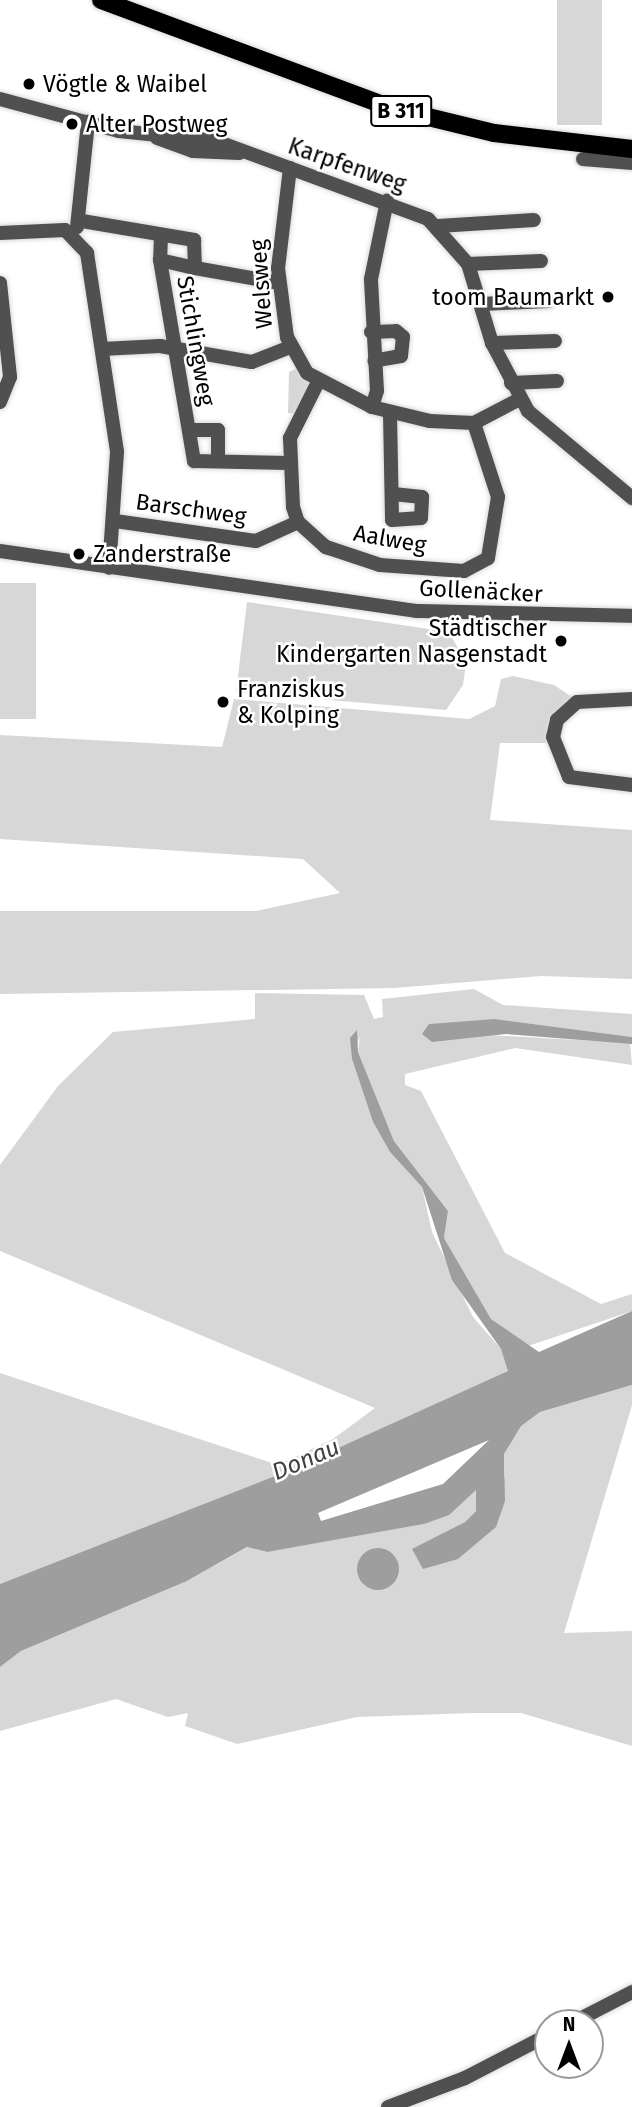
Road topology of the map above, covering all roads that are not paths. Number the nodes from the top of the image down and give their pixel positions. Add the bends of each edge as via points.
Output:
1 (101, 0) edge
2 (0, 99) edge
3 (88, 122) junction
4 (632, 149) edge
5 (583, 159) dead end
6 (632, 163) edge
7 (290, 168) junction
8 (387, 201) junction
9 (534, 220) dead end
10 (82, 221) junction
11 (438, 226) junction
12 (0, 233) edge
13 (72, 234) junction
14 (160, 235) junction
15 (160, 260) junction
16 (541, 261) dead end
17 (468, 264) junction
18 (195, 268) junction
19 (0, 283) edge
20 (279, 283) junction
21 (550, 301) dead end
22 (480, 304) junction
23 (371, 332) junction
24 (555, 341) dead end
25 (492, 343) junction
26 (290, 347) junction
27 (102, 349) junction
28 (176, 349) junction
29 (374, 360) junction
30 (557, 381) dead end
31 (318, 382) junction
32 (511, 383) junction
33 (520, 399) junction
34 (0, 401) edge
35 (372, 407) junction
36 (390, 414) junction
37 (474, 423) junction
38 (190, 430) junction
39 (218, 461) junction
40 (288, 463) junction
41 (393, 494) dead end
42 (632, 498) edge
43 (115, 521) junction
44 (299, 522) junction
45 (0, 551) edge
46 (109, 568) junction
47 (632, 616) edge
48 (632, 699) edge
49 (632, 785) edge
50 (632, 1992) edge
51 (599, 2009) edge
52 (534, 2042) edge
53 (388, 2107) edge

1 - 4 main road, B 311 via 391,108 494,133
2 - 3 street
3 - 7 street, Karpfenweg via 157,138 216,141
3 - 10 street
5 - 6 street
7 - 8 street, Karpfenweg
7 - 20 street, Welsweg via 278,236
8 - 11 street, Karpfenweg
8 - 23 street via 373,255
9 - 11 street, Karpfenweg
10 - 13 street
10 - 14 street, Stichlingweg
11 - 17 street, Karpfenweg
12 - 13 street via 45,229
13 - 27 street via 87,253
14 - 15 street, Stichlingweg
14 - 18 street, Stichlingweg via 194,240
15 - 18 street, Stichlingweg
15 - 28 street, Stichlingweg
16 - 17 street
17 - 22 street, Karpfenweg
18 - 20 street, Stichlingweg
19 - 34 street via 10,377
20 - 26 street, Welsweg
21 - 22 street
22 - 25 street, Karpfenweg
23 - 29 street
23 - 29 street via 396,331 403,337 401,356
24 - 25 street
25 - 32 street, Karpfenweg
26 - 28 street via 251,362
26 - 31 street, Welsweg
27 - 28 street
27 - 43 street via 117,452
28 - 38 street, Stichlingweg
29 - 35 street
30 - 32 street
31 - 35 street, Welsweg
31 - 40 street via 297,415
32 - 33 street, Karpfenweg
33 - 37 street
33 - 42 street, Karpfenweg via 540,425
35 - 36 street, Welsweg
36 - 37 street, Welsweg
36 - 41 street
37 - 44 street, Aalweg via 499,507 493,548 472,569 357,559 326,547
38 - 39 street, Stichlingweg via 194,461
38 - 39 street, Stichlingweg via 218,430
39 - 40 street, Stichlingweg
40 - 44 street
43 - 44 street, Barschweg via 256,541
43 - 46 street
45 - 46 street, Gollenäcker
46 - 47 street, Gollenäcker via 327,600 477,615
48 - 49 street via 577,702 557,720 553,737 569,777
50 - 51 street
52 - 53 street via 465,2078

